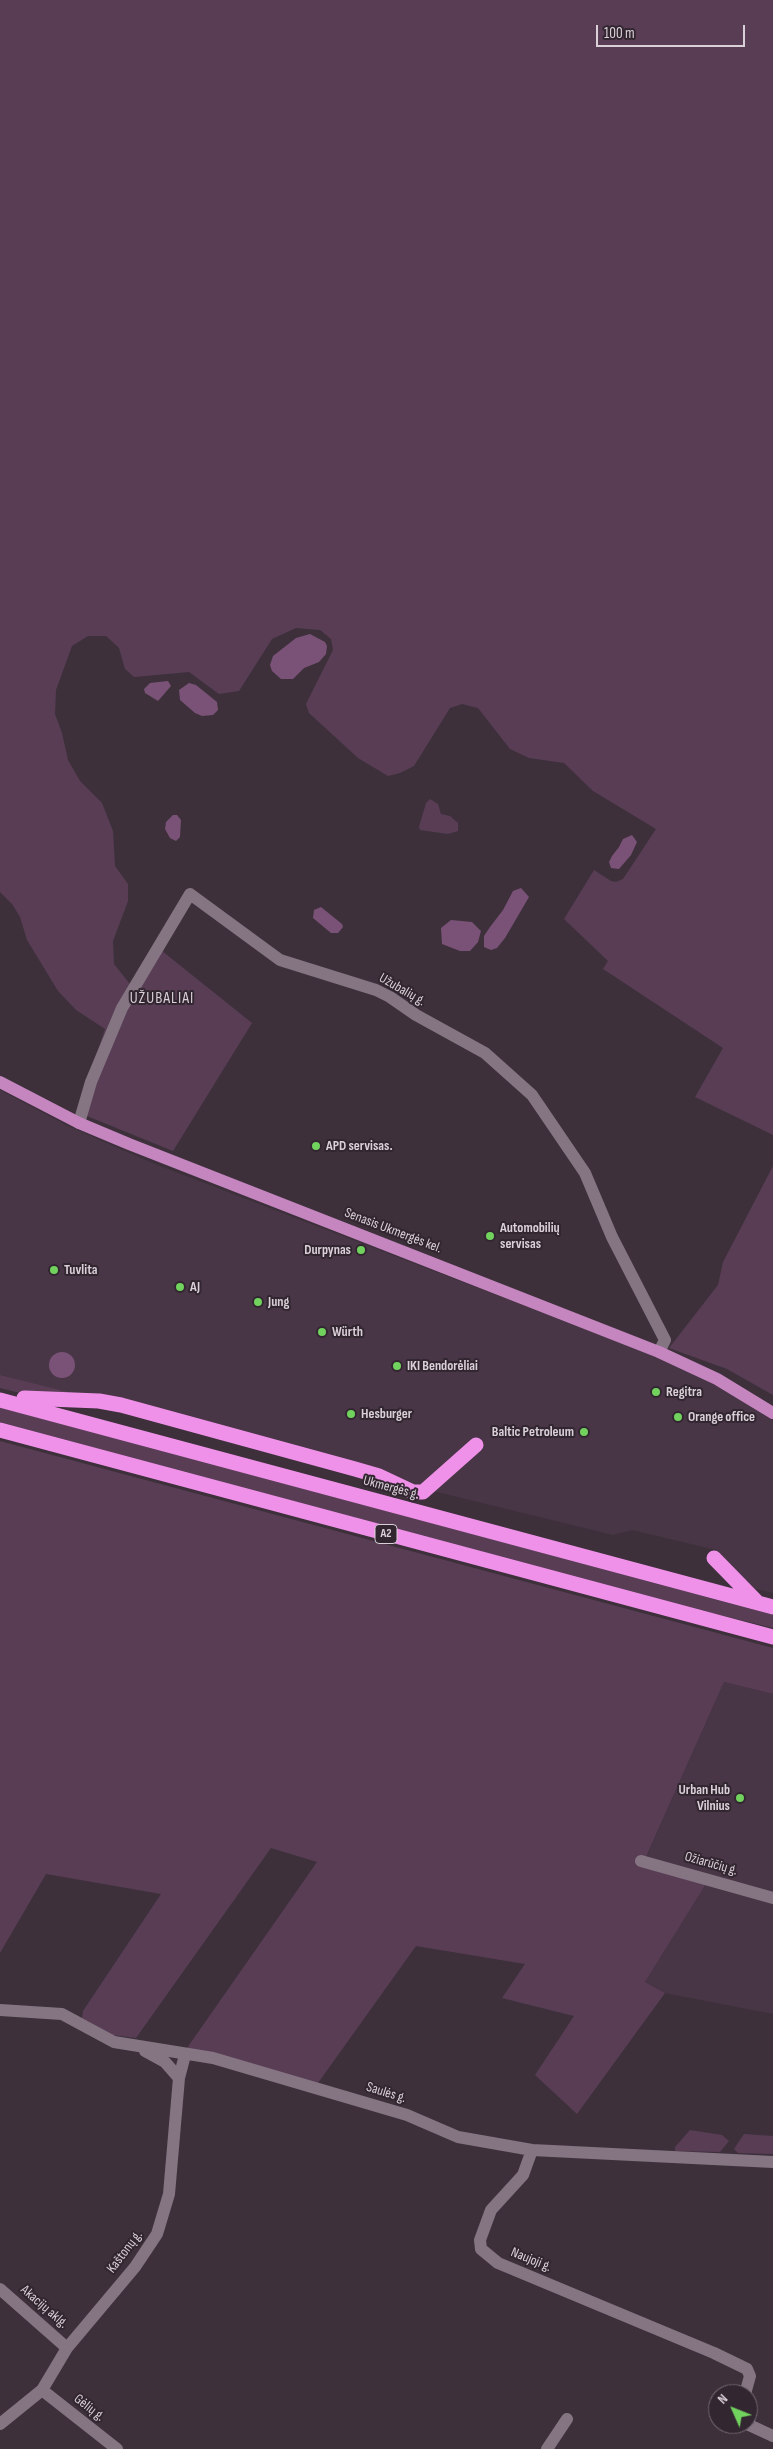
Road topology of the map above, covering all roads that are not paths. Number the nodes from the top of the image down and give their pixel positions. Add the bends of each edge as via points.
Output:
1 (0, 1082) edge
2 (79, 1123) junction
3 (659, 1352) junction
4 (0, 1392) edge
5 (0, 1400) edge
6 (773, 1413) edge
7 (0, 1430) edge
8 (476, 1445) dead end
9 (714, 1558) dead end
10 (766, 1605) edge
11 (773, 1637) edge
12 (641, 1860) dead end
13 (773, 1898) edge
14 (0, 2010) edge
15 (138, 2048) junction
16 (185, 2055) junction
17 (179, 2078) junction
18 (532, 2150) junction
19 (773, 2162) edge
20 (0, 2290) edge
21 (68, 2348) junction
22 (748, 2384) edge
23 (42, 2390) junction
24 (566, 2419) dead end
25 (0, 2424) edge
26 (758, 2429) edge
27 (773, 2436) edge
28 (117, 2449) edge
29 (547, 2449) edge

1 - 2 main road, Senasis Ukmergės kel.
2 - 3 main road, Senasis Ukmergės kel.
2 - 3 street, Užubalių g. via 91,1082 122,1008 190,894 280,960 390,997 416,1016 485,1053 532,1094 586,1173 612,1237 665,1340
3 - 6 main road, Senasis Ukmergės kel. via 717,1379
4 - 8 highway via 31,1400 121,1405 355,1469 413,1492 423,1492
5 - 10 highway, Ukmergės g. / A2
7 - 11 highway, A2
9 - 10 highway
12 - 13 street, Ožiarūčių g.
14 - 15 street, Saulės g. via 62,2014 114,2042
15 - 16 street, Saulės g.
15 - 17 street via 165,2062
16 - 17 street, Kaštonų g.
16 - 18 street, Saulės g. via 213,2058 407,2115 458,2137
17 - 21 street, Kaštonų g. via 169,2194 157,2234 135,2267
18 - 19 street, Saulės g.
18 - 22 street, Naujoji g. via 523,2175 491,2210 480,2240 481,2249 498,2263 746,2369 750,2376
20 - 21 street, Akacijų aklg.
21 - 23 street, Kaštonų g.
23 - 25 street, Kaštonų g.
23 - 28 street, Gėlių g.
24 - 29 street
26 - 27 street

